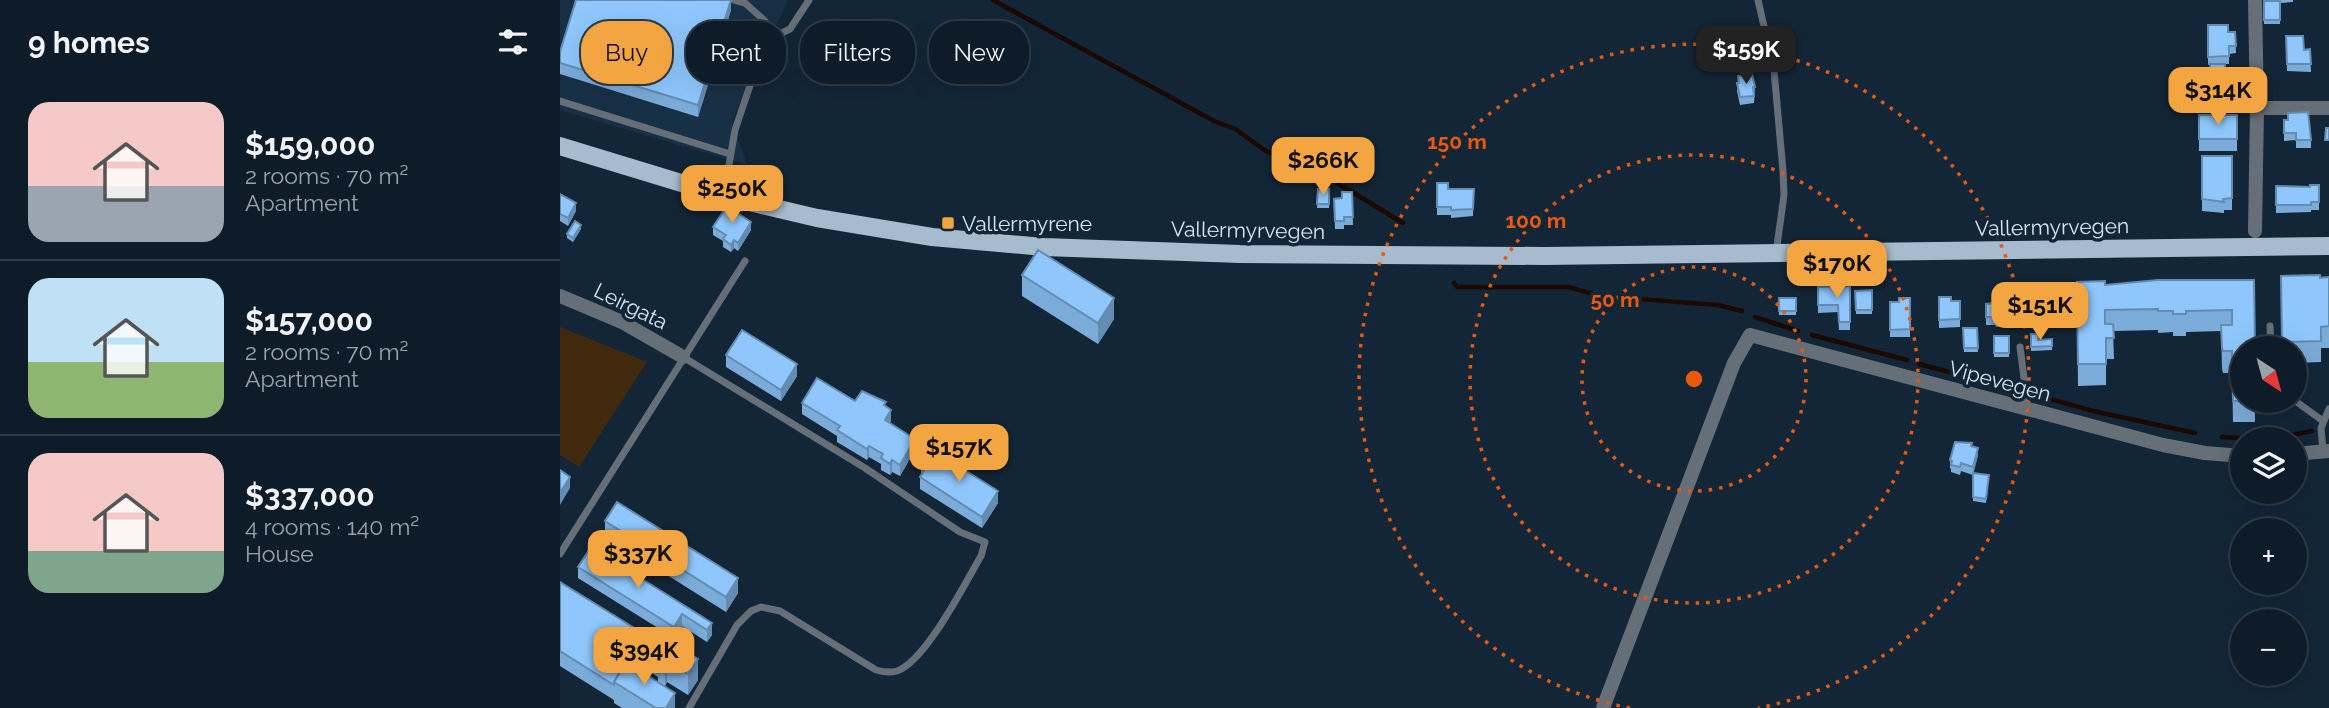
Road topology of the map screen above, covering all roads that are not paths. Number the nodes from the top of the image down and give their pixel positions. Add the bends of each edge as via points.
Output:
1 (734, 0) edge
2 (810, 0) edge
3 (1758, 0) edge
4 (2255, 0) edge
5 (765, 21) edge
6 (786, 31) edge
7 (751, 84) edge
8 (560, 101) edge
9 (2257, 108) junction
10 (2329, 108) edge
11 (560, 146) edge
12 (730, 154) junction
13 (724, 196) junction
14 (2255, 231) dead end
15 (2329, 246) edge
16 (1776, 254) junction
17 (745, 261) dead end
18 (560, 296) edge
19 (2270, 326) dead end
20 (2270, 336) edge
21 (2020, 347) dead end
22 (683, 357) junction
23 (2307, 409) edge
24 (2329, 409) edge
25 (2028, 410) junction
26 (2323, 421) junction
27 (2326, 451) edge
28 (2307, 453) edge
29 (2230, 455) edge
30 (560, 554) edge
31 (689, 708) edge
32 (1603, 708) edge

1 - 5 lane via 745,3
2 - 6 lane
3 - 16 lane via 1774,69 1783,171
4 - 9 street
7 - 12 lane
8 - 12 lane
9 - 10 street
9 - 14 street
11 - 13 main road, Vallermyrvegen
12 - 13 lane
13 - 16 main road, Vallermyrvegen via 876,229 1044,247 1240,254
15 - 16 main road, Vallermyrvegen
17 - 22 lane
18 - 22 street, Leirgata via 622,322
19 - 20 lane
21 - 25 lane
22 - 30 lane
22 - 31 lane via 960,531 985,542 925,648 908,665 899,670 876,670 780,611 761,607 737,625
23 - 26 lane
24 - 26 lane
25 - 29 street, Vipevegen via 2163,445
25 - 32 street, Vipevegen via 1750,335 1734,363
26 - 27 lane
27 - 28 street

